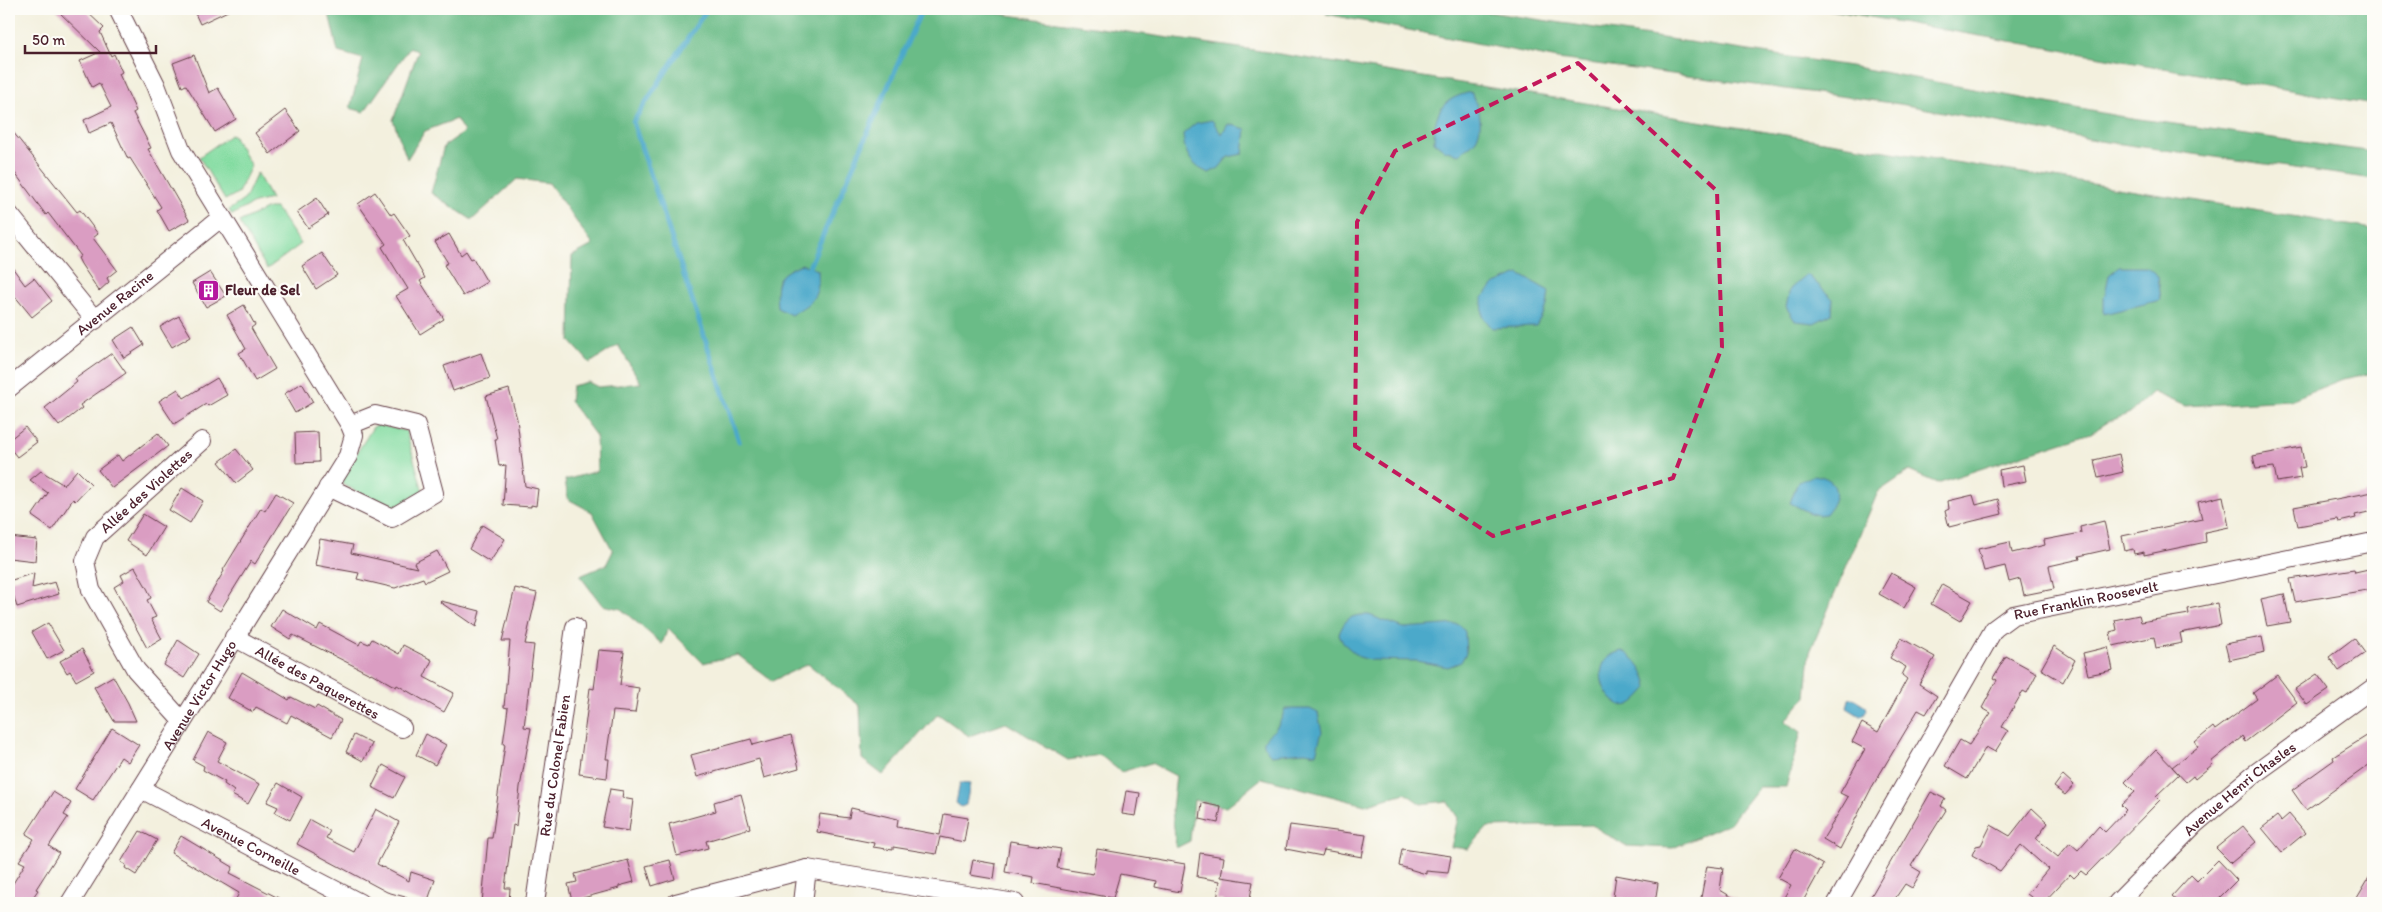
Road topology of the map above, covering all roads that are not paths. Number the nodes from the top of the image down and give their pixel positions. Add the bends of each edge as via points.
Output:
1 (118, 9) edge
2 (9, 214) edge
3 (222, 217) junction
4 (95, 320) junction
5 (9, 388) edge
6 (350, 424) junction
7 (202, 441) dead end
8 (328, 487) junction
9 (2373, 542) edge
10 (575, 627) dead end
11 (234, 638) junction
12 (2373, 688) edge
13 (182, 721) junction
14 (402, 728) dead end
15 (141, 788) junction
16 (807, 869) junction
17 (70, 903) edge
18 (360, 903) edge
19 (536, 903) edge
20 (676, 903) edge
21 (803, 903) edge
22 (1015, 903) edge
23 (1837, 903) edge
24 (2117, 903) edge

1 - 3 street via 156,85 181,150
2 - 4 street
3 - 4 street, Avenue Racine
3 - 6 street
4 - 5 street, Avenue Racine
6 - 8 street, Avenue Victor Hugo via 354,435 348,456
6 - 8 street via 375,415 416,425 434,493 392,518
7 - 13 street, Allée des Violettes via 95,537 86,562 91,590 136,670
8 - 11 street, Avenue Victor Hugo
9 - 23 street, Rue Franklin Roosevelt via 2013,615 1994,629
10 - 19 street, Rue du Colonel Fabien
11 - 13 street, Avenue Victor Hugo
11 - 14 street, Allée des Paquerettes
12 - 24 street, Avenue Henri Chasles via 2253,775 2196,823
13 - 15 street, Avenue Victor Hugo
15 - 17 street, Avenue Victor Hugo
15 - 18 street, Avenue Corneille
16 - 20 street
16 - 21 street
16 - 22 street

